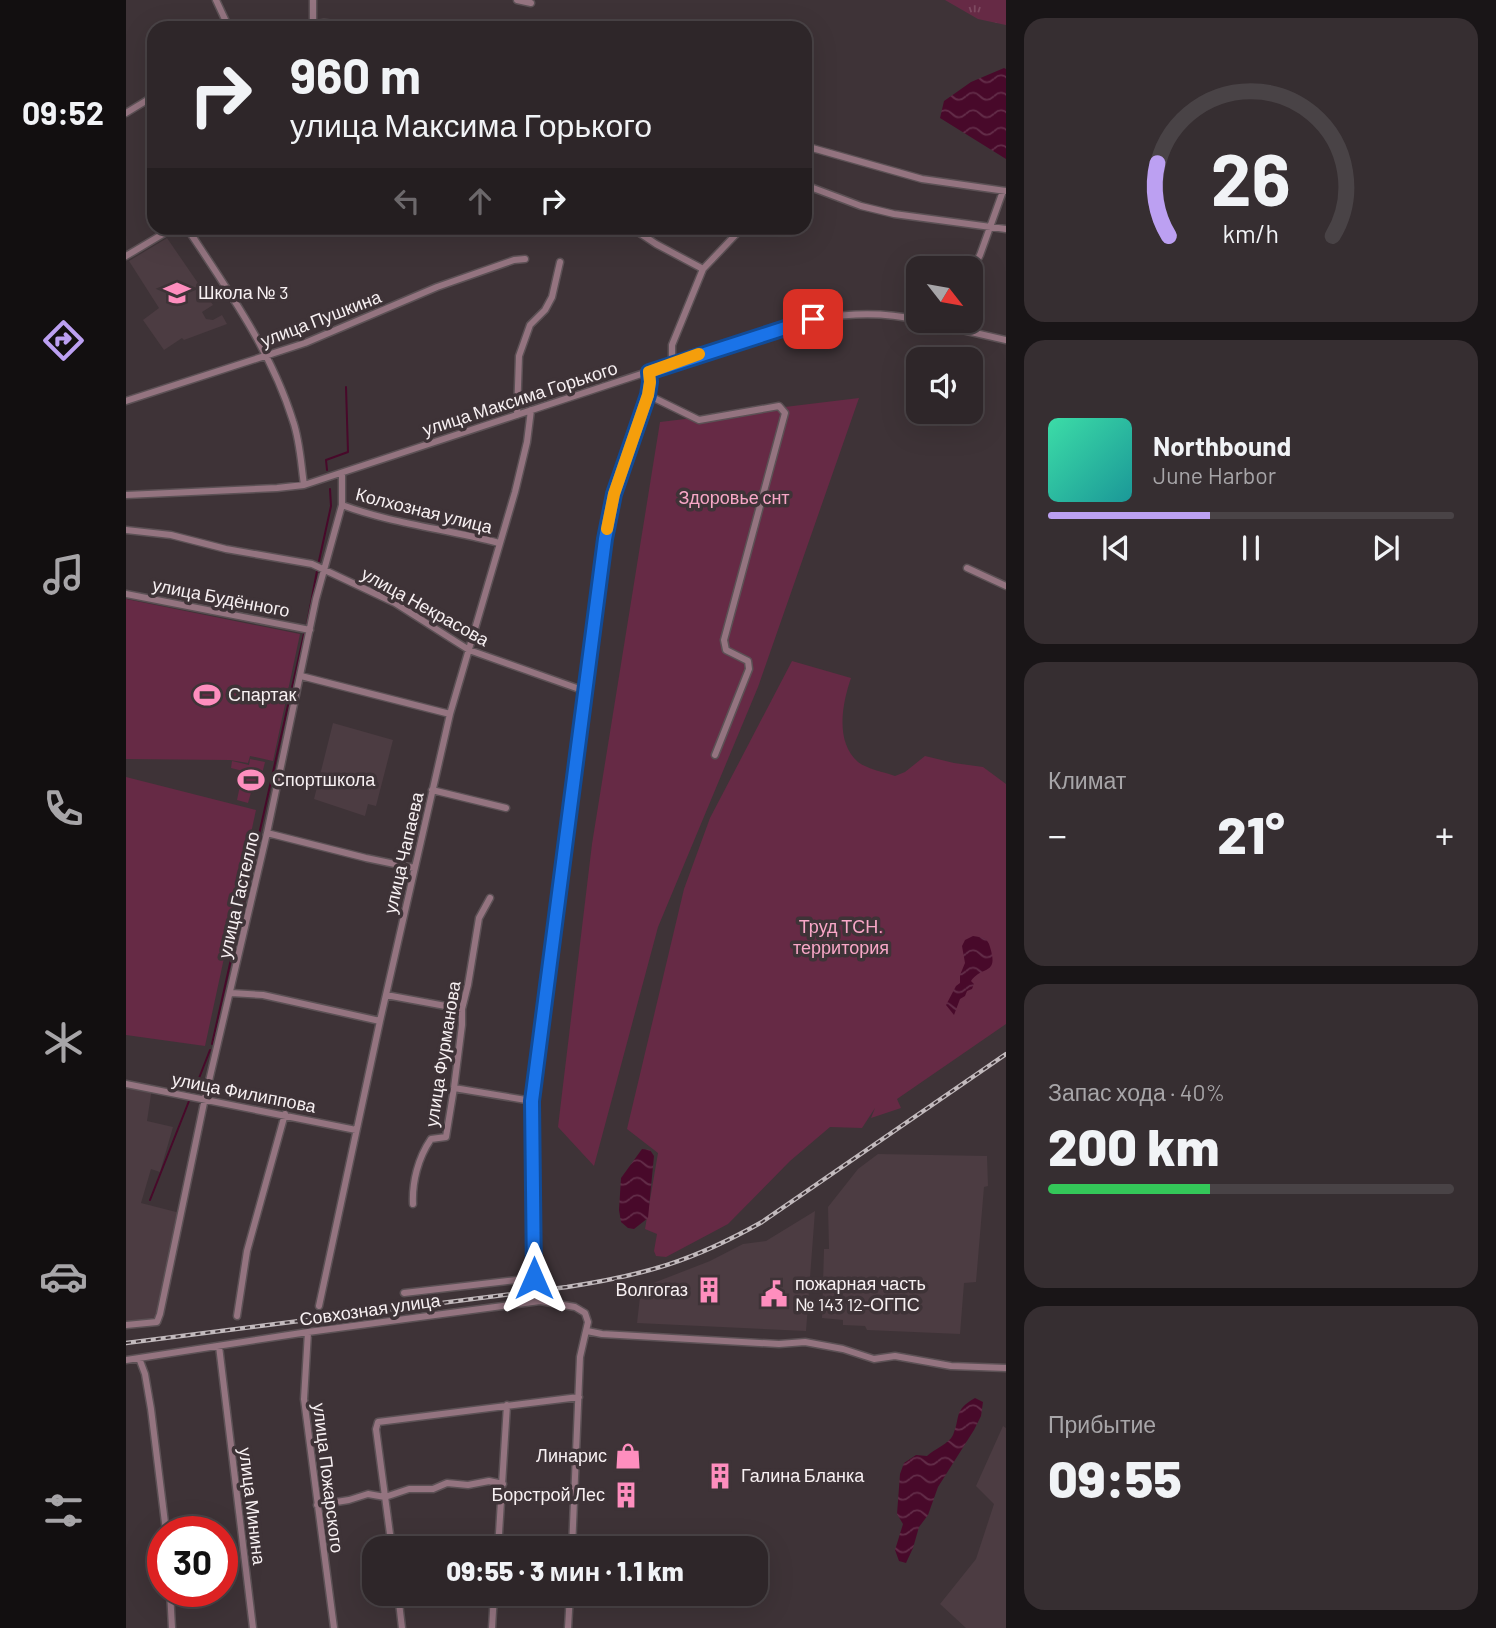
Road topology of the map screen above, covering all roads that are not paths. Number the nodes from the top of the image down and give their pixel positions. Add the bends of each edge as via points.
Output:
1 (216, 0) edge
2 (313, 0) edge
3 (517, 0) edge
4 (531, 3) dead end
5 (226, 21) edge
6 (309, 21) edge
7 (147, 100) edge
8 (126, 113) edge
9 (812, 148) edge
10 (812, 188) edge
11 (1005, 191) edge
12 (990, 226) junction
13 (1006, 229) edge
14 (161, 235) edge
15 (192, 235) edge
16 (642, 235) edge
17 (735, 235) edge
18 (126, 256) edge
19 (979, 256) edge
20 (525, 259) dead end
21 (560, 262) dead end
22 (703, 269) junction
23 (906, 318) edge
24 (982, 333) edge
25 (1006, 340) edge
26 (267, 356) junction
27 (672, 363) junction
28 (649, 372) junction
29 (648, 395) junction
30 (126, 401) edge
31 (531, 410) junction
32 (517, 415) junction
33 (342, 473) junction
34 (304, 485) junction
35 (126, 495) edge
36 (342, 505) junction
37 (126, 530) edge
38 (499, 543) junction
39 (967, 568) dead end
40 (324, 569) junction
41 (1006, 586) edge
42 (126, 594) edge
43 (310, 630) junction
44 (469, 650) junction
45 (301, 676) junction
46 (585, 691) junction
47 (450, 714) junction
48 (715, 755) dead end
49 (432, 790) junction
50 (506, 808) dead end
51 (267, 833) junction
52 (414, 868) junction
53 (490, 898) dead end
54 (231, 993) junction
55 (386, 995) junction
56 (462, 1009) junction
57 (380, 1021) junction
58 (126, 1084) edge
59 (454, 1088) junction
60 (205, 1098) junction
61 (532, 1101) junction
62 (285, 1114) junction
63 (356, 1130) junction
64 (413, 1204) dead end
65 (404, 1293) dead end
66 (320, 1306) dead end
67 (237, 1316) dead end
68 (126, 1325) edge
69 (587, 1331) junction
70 (308, 1332) junction
71 (219, 1346) junction
72 (139, 1358) junction
73 (126, 1360) edge
74 (1006, 1368) edge
75 (579, 1397) junction
76 (507, 1405) junction
77 (502, 1484) junction
78 (385, 1497) junction
79 (317, 1506) junction
80 (164, 1516) edge
81 (390, 1536) edge
82 (499, 1536) edge
83 (573, 1536) edge
84 (399, 1606) edge
85 (493, 1606) edge
86 (569, 1606) edge
87 (171, 1607) edge
88 (172, 1628) edge
89 (253, 1628) edge
90 (334, 1628) edge
91 (402, 1628) edge
92 (492, 1628) edge
93 (568, 1628) edge

1 - 5 street
2 - 6 street
3 - 4 street
7 - 8 street
9 - 11 street via 922,179
10 - 12 street via 894,214
11 - 12 street
12 - 13 street
12 - 19 street
14 - 18 street
15 - 26 street
16 - 22 street
17 - 22 street
20 - 26 street, улица Пушкина via 437,287 353,325
21 - 32 street via 552,297 530,325 523,344
22 - 27 street via 672,345
23 - 27 street, улица Максима Горького via 881,313 831,315
24 - 25 street, улица Максима Горького
26 - 30 street, улица Пушкина
26 - 34 street via 294,421
27 - 28 street, улица Максима Горького
28 - 29 street
28 - 31 street, улица Максима Горького
29 - 46 street via 611,506
29 - 48 street via 699,420 779,407 785,412 724,640 726,650 748,661 749,669
31 - 32 street, улица Максима Горького
31 - 38 street, улица Чапаева via 527,442
32 - 33 street, улица Максима Горького
33 - 34 street, улица Максима Горького
33 - 36 street, улица Гастелло
34 - 35 street, улица Максима Горького
36 - 38 street, Колхозная улица
36 - 40 street, улица Гастелло
37 - 40 street, улица Некрасова via 298,560
38 - 44 street, улица Чапаева
39 - 41 street
40 - 43 street, улица Гастелло
40 - 44 street, улица Некрасова via 415,614
42 - 43 street, улица Будённого
43 - 45 street, улица Гастелло
44 - 46 street, улица Некрасова
44 - 47 street, улица Чапаева
45 - 47 street
45 - 51 street, улица Гастелло
46 - 61 street
47 - 49 street, улица Чапаева
49 - 50 street
49 - 52 street, улица Чапаева
51 - 52 street
51 - 54 street, улица Гастелло
52 - 55 street, улица Чапаева
53 - 56 street, улица Фурманова via 479,918
54 - 57 street via 263,995
54 - 60 street, улица Гастелло
55 - 56 street
55 - 57 street, улица Чапаева
56 - 59 street, улица Фурманова
57 - 63 street, улица Чапаева
58 - 60 street, улица Филиппова
59 - 61 street
59 - 64 street, улица Фурманова via 446,1137 430,1139 419,1160
60 - 62 street, улица Филиппова
60 - 68 street, улица Гастелло via 158,1322
61 - 65 street via 534,1278
62 - 63 street, улица Филиппова
62 - 67 street via 247,1251
63 - 66 street, улица Чапаева
69 - 70 street, Совхозная улица via 587,1317 580,1309 549,1301
69 - 74 street via 805,1342 874,1359 895,1356 951,1366
69 - 75 street via 580,1357
70 - 71 street, Совхозная улица
70 - 79 street, улица Пожарского via 304,1399
71 - 72 street, Совхозная улица
71 - 89 street, улица Минина
72 - 73 street, Совхозная улица
72 - 80 street via 149,1397
75 - 76 street
75 - 83 street
76 - 77 street
76 - 78 street via 385,1419 376,1424
77 - 78 street via 447,1483
77 - 82 street
78 - 79 street via 368,1494
78 - 81 street
79 - 90 street, улица Пожарского
84 - 91 street
85 - 92 street
86 - 93 street
87 - 88 street

